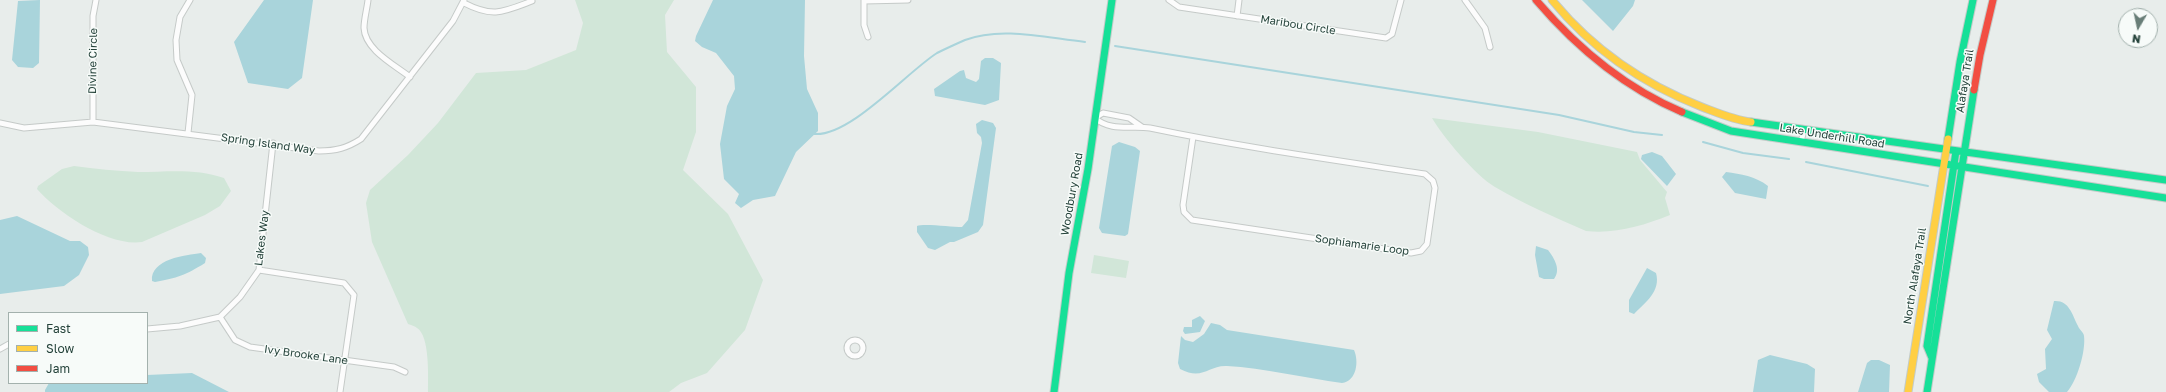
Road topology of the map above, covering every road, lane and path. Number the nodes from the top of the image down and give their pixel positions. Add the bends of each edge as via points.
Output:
1 (96, 0) edge
2 (190, 0) edge
3 (368, 0) edge
4 (864, 0) edge
5 (908, 0) edge
6 (1112, 0) edge
7 (1169, 0) edge
8 (1240, 0) edge
9 (1401, 0) edge
10 (1465, 0) edge
11 (1536, 0) edge
12 (1552, 0) edge
13 (1973, 0) edge
14 (1993, 0) edge
15 (464, 1) edge
16 (532, 1) edge
17 (1237, 16) junction
18 (868, 37) dead end
19 (1490, 47) dead end
20 (410, 77) junction
21 (1095, 118) junction
22 (93, 122) junction
23 (0, 123) edge
24 (1142, 127) junction
25 (1804, 130) junction
26 (188, 133) junction
27 (1193, 137) junction
28 (1801, 142) junction
29 (273, 143) junction
30 (1946, 150) junction
31 (1956, 151) junction
32 (1965, 152) junction
33 (1944, 164) junction
34 (1954, 165) junction
35 (1963, 166) junction
36 (2166, 180) edge
37 (2166, 198) edge
38 (259, 270) junction
39 (220, 317) junction
40 (148, 329) edge
41 (1932, 358) junction
42 (345, 360) junction
43 (405, 372) dead end
44 (340, 392) edge
45 (1054, 392) edge
46 (1908, 392) edge
47 (1927, 392) edge

1 - 22 street, Divine Circle via 93,16
2 - 26 street via 180,18 176,40 177,60 192,95
3 - 20 street via 364,28 367,38 372,46
4 - 5 street
4 - 18 street via 864,25
6 - 21 street, Woodbury Road
7 - 17 street, Maribou Circle via 1179,7
8 - 17 street
9 - 17 street, Maribou Circle via 1392,34 1386,38
10 - 19 street via 1485,28
11 - 28 street, Lake Underhill Road via 1550,19 1582,50 1615,77 1652,98 1691,117 1731,131
12 - 25 street, Lake Underhill Road via 1590,39 1622,66 1660,88 1718,114 1742,121
13 - 30 street, Alafaya Trail via 1961,54
14 - 32 street, Alafaya Trail via 1980,55
15 - 16 street via 480,11 501,13
15 - 20 street, Spring Island Way via 453,21
20 - 29 street, Spring Island Way via 361,139 347,148 319,151
21 - 24 street, Sophiamarie Loop via 1101,124 1127,128
21 - 24 street, Sophiamarie Loop via 1102,113 1129,118
21 - 45 street, Woodbury Road via 1069,273
22 - 23 street, Spring Island Way via 24,128
22 - 26 street, Spring Island Way
24 - 27 street, Sophiamarie Loop
25 - 28 street
25 - 30 street, Lake Underhill Road
26 - 29 street, Spring Island Way
27 - 27 street, Sophiamarie Loop via 1183,205 1184,212 1192,220 1411,253 1421,251 1427,244 1435,188 1433,181 1426,174
28 - 33 street, Lake Underhill Road
29 - 38 street, Lakes Way
30 - 31 street, Lake Underhill Road
30 - 33 street, Alafaya Trail
31 - 32 street, Lake Underhill Road
31 - 34 street, North Alafaya Trail
32 - 35 street, Alafaya Trail
32 - 36 street, Lake Underhill Road
33 - 34 street, Lake Underhill Road
33 - 46 street, North Alafaya Trail
34 - 35 street, Lake Underhill Road
34 - 41 street, North Alafaya Trail via 1927,346
35 - 37 street, Lake Underhill Road
35 - 41 street, North Alafaya Trail
38 - 39 street, Lakes Way via 240,297
38 - 42 street via 344,283 354,295
39 - 40 street via 180,326
39 - 42 street, Ivy Brooke Lane via 235,340 250,347
41 - 47 street, North Alafaya Trail
42 - 43 street, Ivy Brooke Lane
42 - 44 street

